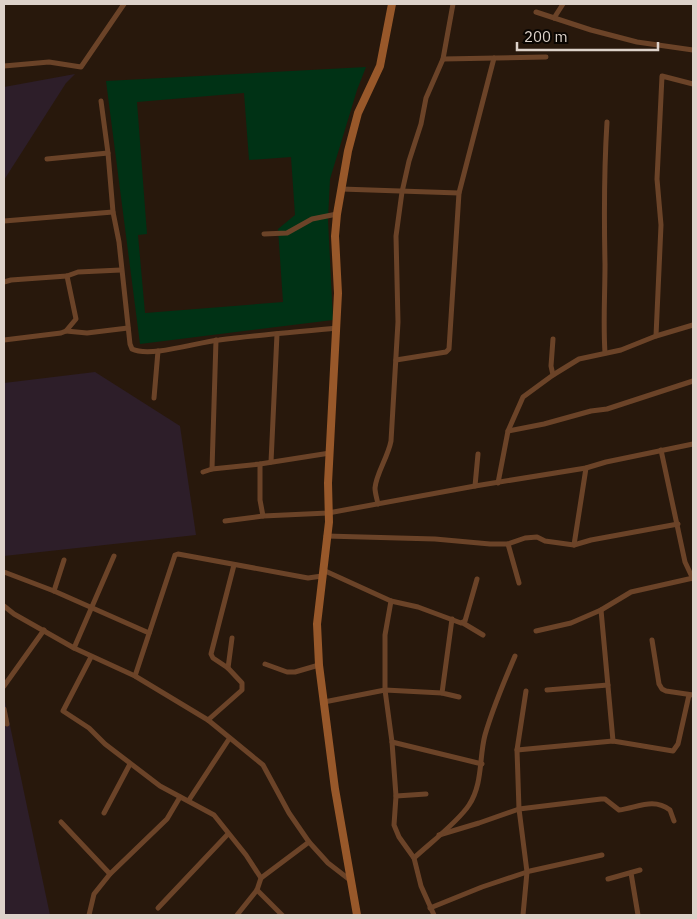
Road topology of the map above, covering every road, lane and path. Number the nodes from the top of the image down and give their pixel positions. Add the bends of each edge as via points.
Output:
1 (124, 4) edge
2 (392, 4) edge
3 (453, 4) edge
4 (563, 4) edge
5 (536, 12) dead end
6 (554, 18) junction
7 (693, 50) edge
8 (546, 57) dead end
9 (494, 58) junction
10 (442, 59) junction
11 (4, 66) edge
12 (693, 84) edge
13 (101, 101) dead end
14 (607, 122) dead end
15 (108, 153) junction
16 (47, 159) dead end
17 (340, 189) junction
18 (402, 192) junction
19 (460, 193) junction
20 (113, 212) junction
21 (337, 214) junction
22 (4, 221) edge
23 (264, 234) dead end
24 (121, 270) junction
25 (67, 276) junction
26 (4, 282) edge
27 (693, 325) edge
28 (128, 328) junction
29 (337, 328) junction
30 (66, 331) junction
31 (277, 334) junction
32 (656, 336) junction
33 (554, 338) dead end
34 (4, 340) edge
35 (216, 340) junction
36 (158, 351) junction
37 (605, 353) junction
38 (396, 360) junction
39 (553, 375) junction
40 (693, 380) edge
41 (154, 398) dead end
42 (508, 431) junction
43 (693, 444) edge
44 (661, 450) junction
45 (330, 453) junction
46 (478, 454) dead end
47 (271, 462) junction
48 (260, 464) junction
49 (586, 468) junction
50 (212, 469) junction
51 (203, 472) dead end
52 (498, 483) junction
53 (475, 486) junction
54 (378, 504) junction
55 (328, 513) junction
56 (262, 516) junction
57 (225, 521) dead end
58 (678, 524) junction
59 (326, 536) junction
60 (508, 544) junction
61 (574, 545) junction
62 (114, 556) dead end
63 (64, 560) dead end
64 (234, 565) junction
65 (4, 572) edge
66 (322, 573) junction
67 (693, 579) edge
68 (477, 580) dead end
69 (519, 583) dead end
70 (54, 591) junction
71 (391, 601) junction
72 (4, 606) edge
73 (92, 608) junction
74 (601, 610) junction
75 (452, 619) junction
76 (464, 623) junction
77 (44, 630) junction
78 (536, 631) dead end
79 (149, 633) junction
80 (483, 635) dead end
81 (232, 638) dead end
82 (652, 640) dead end
83 (74, 648) junction
84 (515, 656) dead end
85 (92, 657) junction
86 (265, 664) dead end
87 (319, 665) junction
88 (228, 668) junction
89 (135, 676) junction
90 (608, 685) junction
91 (4, 686) edge
92 (384, 690) junction
93 (547, 690) dead end
94 (526, 691) dead end
95 (442, 693) junction
96 (691, 695) edge
97 (459, 697) dead end
98 (324, 702) junction
99 (4, 709) edge
100 (208, 720) junction
101 (7, 724) dead end
102 (230, 738) junction
103 (613, 741) junction
104 (392, 742) junction
105 (517, 750) junction
106 (130, 764) junction
107 (482, 764) junction
108 (426, 794) dead end
109 (396, 796) junction
110 (180, 797) junction
111 (189, 800) junction
112 (518, 809) junction
113 (104, 813) dead end
114 (674, 821) dead end
115 (61, 822) dead end
116 (228, 834) junction
117 (439, 836) junction
118 (309, 842) junction
119 (602, 855) dead end
120 (414, 858) junction
121 (640, 870) dead end
122 (527, 872) junction
123 (631, 873) junction
124 (110, 874) junction
125 (261, 878) junction
126 (608, 879) dead end
127 (350, 880) junction
128 (258, 890) junction
129 (158, 908) dead end
130 (430, 908) junction
131 (90, 915) edge
132 (238, 915) edge
133 (282, 915) edge
134 (357, 915) edge
135 (434, 915) edge
136 (523, 915) edge
137 (638, 915) edge

1 - 11 street via 81,67 49,62
2 - 17 street via 380,66 358,113
3 - 10 street
4 - 6 street
5 - 6 street
6 - 7 street via 637,42
8 - 9 street
9 - 10 street
9 - 19 street
10 - 18 street via 426,98
12 - 32 street via 662,76
13 - 15 street
14 - 37 street via 604,174
15 - 16 street
15 - 20 street
17 - 18 street
17 - 21 street
18 - 19 street
18 - 38 street via 396,236
19 - 38 street via 449,349
20 - 22 street
20 - 24 street
21 - 23 street via 312,219 287,233
21 - 29 street
24 - 25 street via 78,272
24 - 28 street
25 - 26 street
25 - 30 street via 76,319
27 - 32 street
28 - 30 street
28 - 36 street via 132,349
29 - 31 street
29 - 45 street
30 - 34 street
31 - 35 street
31 - 47 street
32 - 37 street via 622,350
33 - 39 street via 550,366
35 - 36 street
35 - 50 street
36 - 41 street
37 - 39 street via 579,359
38 - 54 street via 391,441 376,483
39 - 42 street via 523,397
40 - 42 street via 606,409
42 - 52 street
43 - 44 street
44 - 49 street
44 - 58 street
45 - 47 street
45 - 55 street
46 - 53 street
47 - 48 street
48 - 50 street
48 - 56 street
49 - 52 street
49 - 61 street
50 - 51 street
52 - 53 street
53 - 54 street
54 - 55 street
55 - 56 street
55 - 59 street
56 - 57 street
58 - 61 street
58 - 67 street via 685,562
59 - 60 street via 435,538
59 - 66 street
60 - 61 street via 538,537
60 - 69 street
62 - 73 street
63 - 70 street
64 - 66 street via 308,578
64 - 79 street via 175,555
64 - 88 street via 211,650 213,658
65 - 70 street
66 - 71 street
66 - 87 street via 317,624
67 - 74 street via 632,592
68 - 76 street
70 - 73 street
71 - 75 street
71 - 92 street via 385,635
72 - 77 street
73 - 79 street
73 - 83 street
74 - 78 street via 564,625
74 - 90 street
75 - 76 street
75 - 95 street
76 - 80 street
77 - 83 street
77 - 91 street
79 - 89 street
81 - 88 street
82 - 96 street via 662,689
83 - 85 street
84 - 107 street via 496,698 485,736
85 - 89 street
85 - 106 street via 63,711 89,728
86 - 87 street via 287,672
87 - 98 street
88 - 100 street via 242,683 242,690
89 - 100 street
90 - 93 street
90 - 103 street
92 - 95 street
92 - 98 street
92 - 104 street
94 - 105 street
95 - 97 street
96 - 103 street via 678,744 673,751
98 - 127 street
99 - 101 street
100 - 102 street
102 - 111 street
102 - 118 street via 266,769 286,808
103 - 105 street
104 - 107 street
104 - 109 street
105 - 112 street
106 - 110 street
106 - 113 street
107 - 117 street via 471,802
108 - 109 street
109 - 120 street via 394,824
110 - 111 street
110 - 124 street via 166,819
111 - 116 street via 214,815
112 - 114 street via 605,799 619,810 651,803 666,808
112 - 117 street
112 - 122 street
115 - 124 street
116 - 125 street
116 - 129 street
117 - 120 street
118 - 125 street
118 - 127 street
119 - 122 street
120 - 130 street
121 - 123 street
122 - 130 street
122 - 136 street
123 - 126 street
123 - 137 street
124 - 131 street via 94,894
125 - 128 street
127 - 134 street
128 - 132 street
128 - 133 street
130 - 135 street

